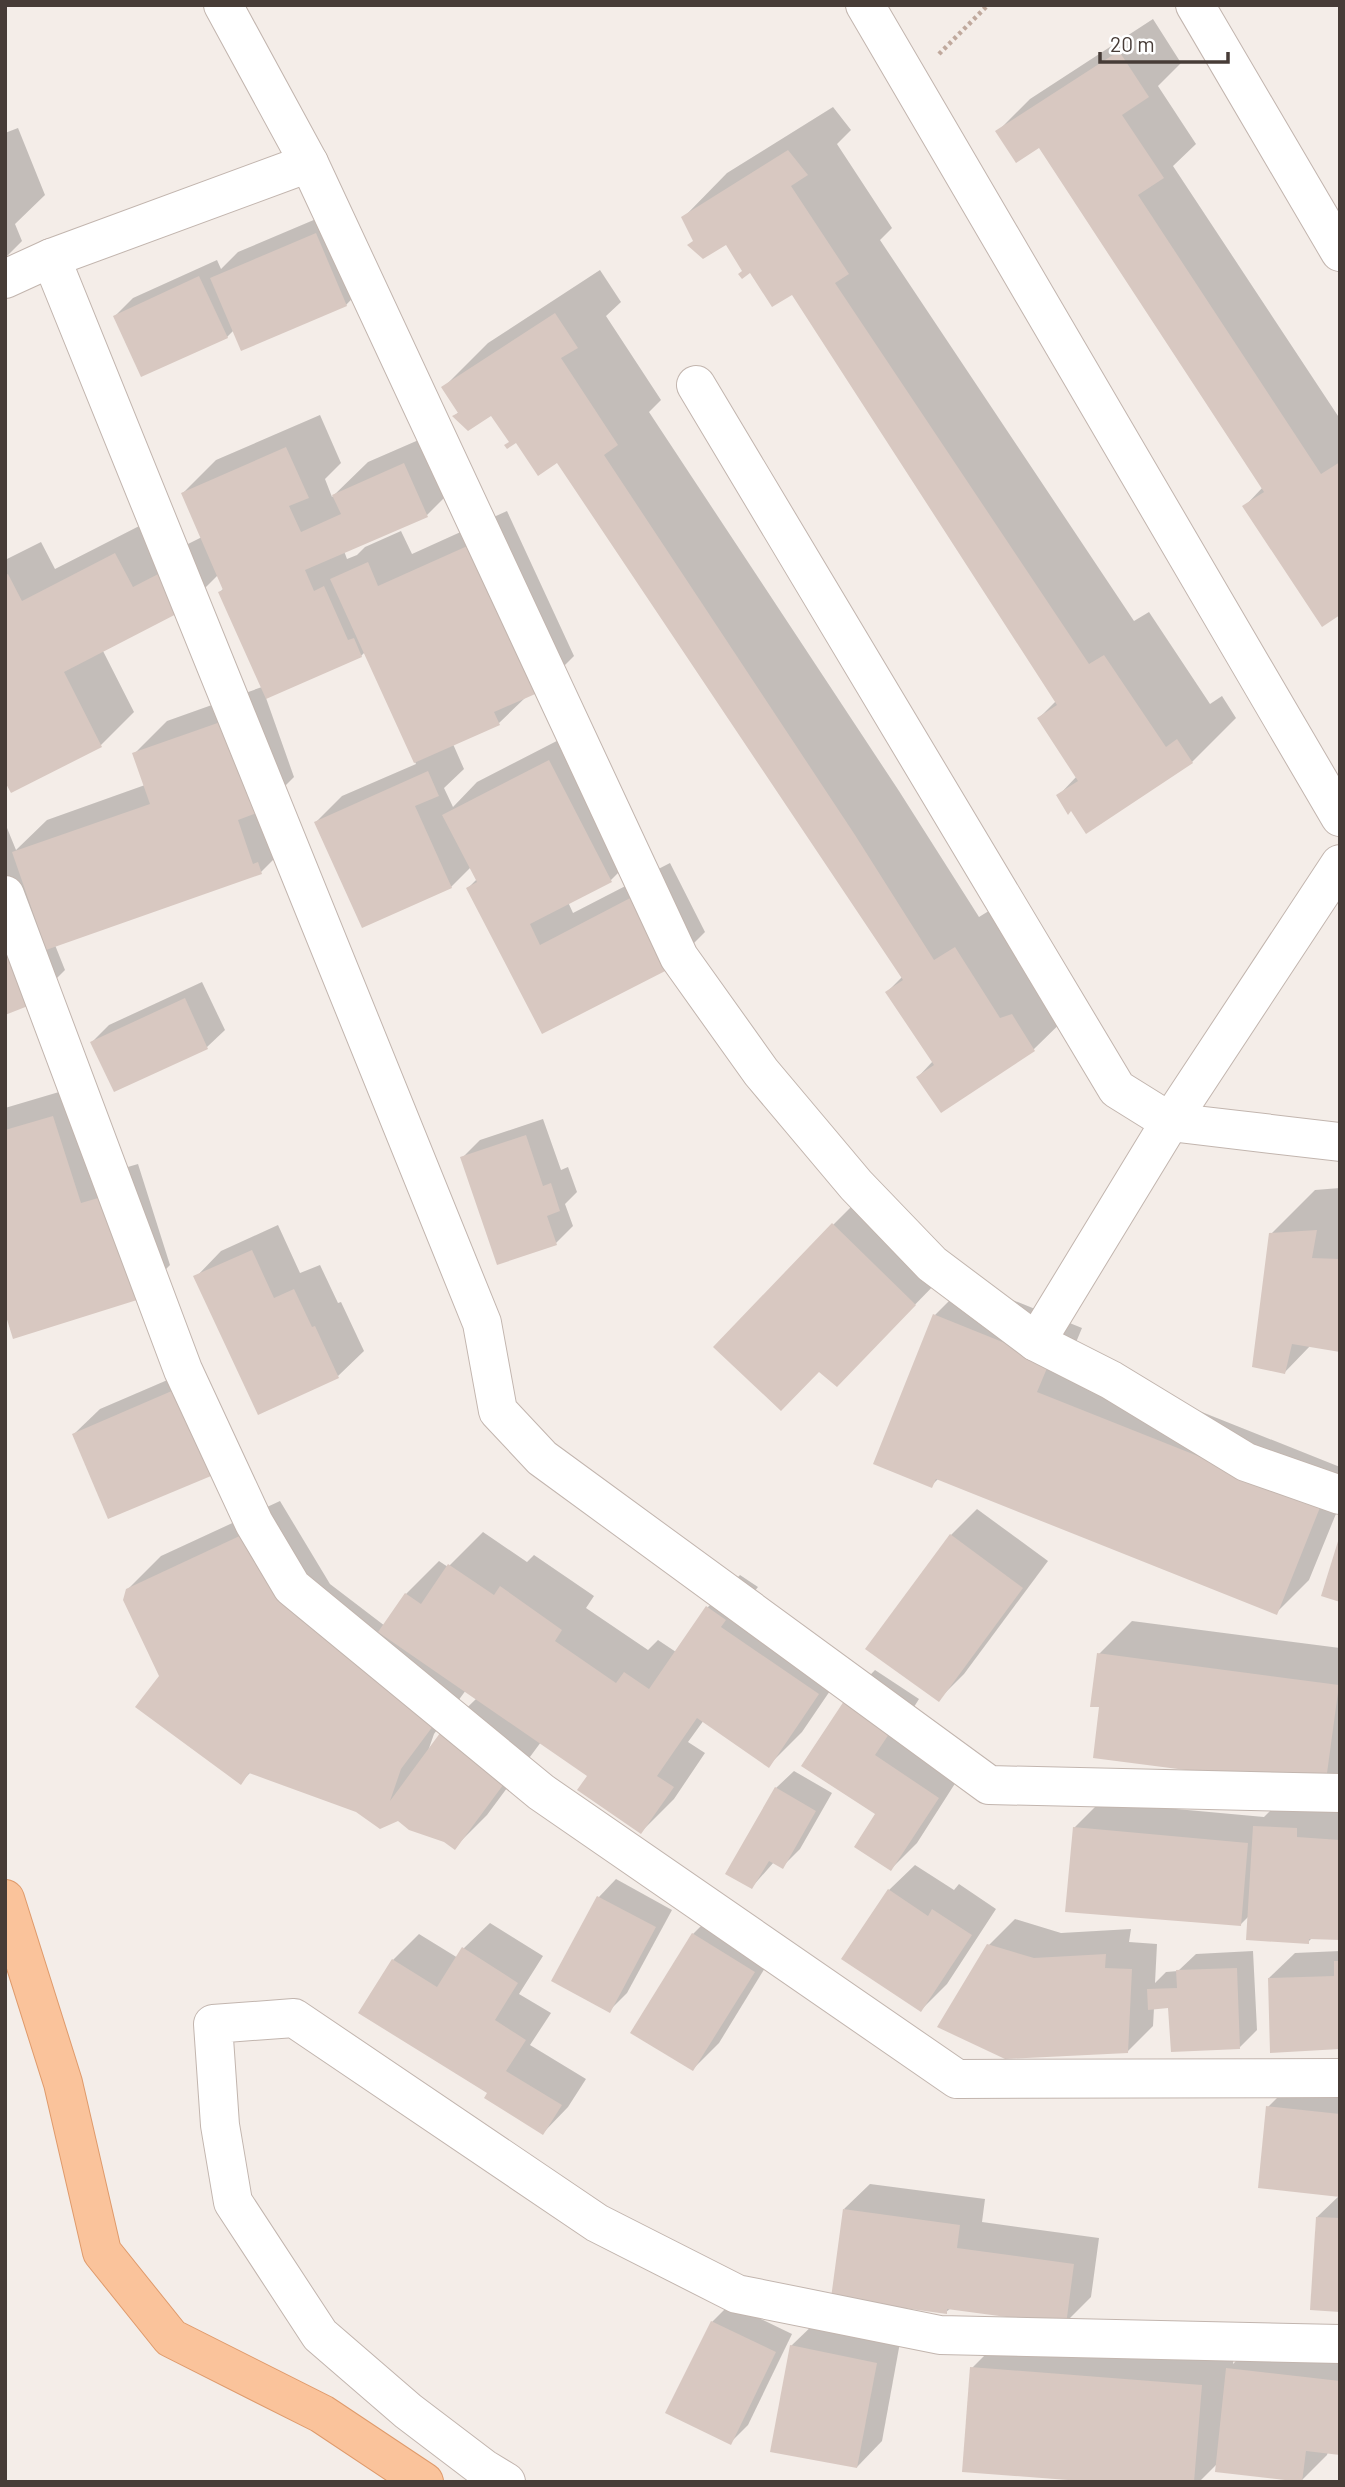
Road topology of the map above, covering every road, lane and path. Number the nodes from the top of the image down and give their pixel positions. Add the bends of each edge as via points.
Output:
1 (223, 5) edge
2 (865, 5) edge
3 (988, 5) edge
4 (1195, 5) edge
5 (911, 82) junction
6 (309, 163) junction
7 (1340, 252) edge
8 (51, 258) junction
9 (5, 279) edge
10 (696, 385) dead end
11 (1340, 817) edge
12 (1340, 864) edge
13 (5, 895) edge
14 (1170, 1122) junction
15 (1340, 1142) edge
16 (1036, 1342) junction
17 (1340, 1495) edge
18 (1340, 1794) edge
19 (5, 1899) edge
20 (1340, 2078) edge
21 (1340, 2344) edge
22 (424, 2482) edge
23 (506, 2482) edge

1 - 6 street
2 - 5 street
3 - 5 path
4 - 7 street
5 - 11 street
6 - 8 street
6 - 16 street via 679,957 761,1072 856,1185 932,1264
8 - 9 street
8 - 18 street via 482,1323 498,1411 542,1458 989,1785
10 - 14 street via 1117,1089
12 - 14 street
13 - 20 street via 183,1370 254,1523 292,1587 541,1792 957,2079
14 - 15 street
14 - 16 street
16 - 17 street via 1111,1380 1246,1462
19 - 22 main road via 63,2083 102,2252 171,2338 322,2414
21 - 23 street via 940,2335 737,2294 597,2223 294,2018 213,2024 220,2125 233,2202 320,2335 408,2410

